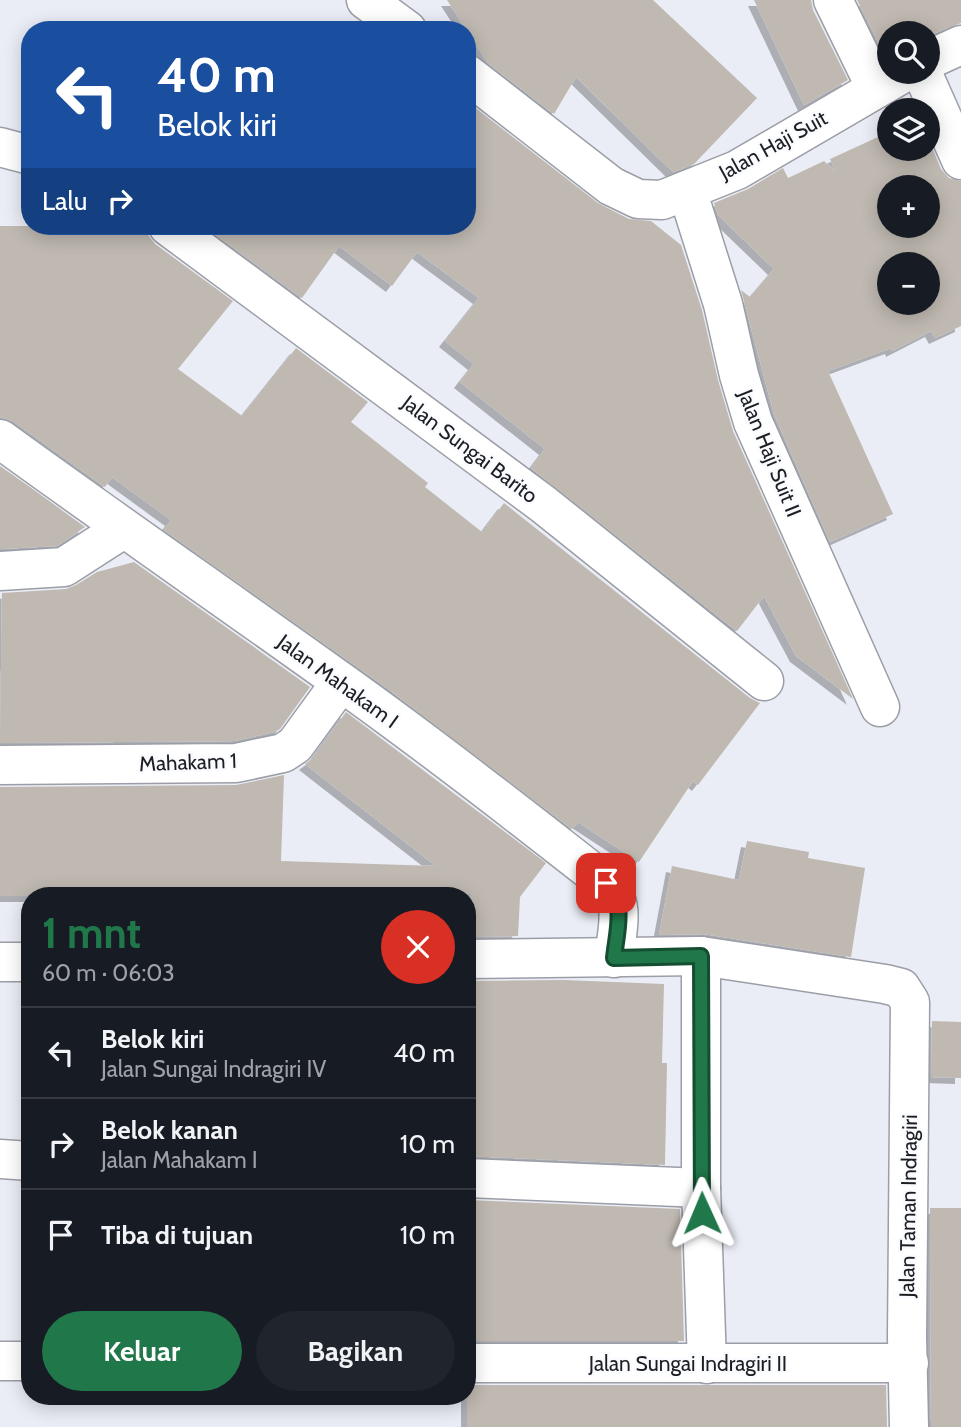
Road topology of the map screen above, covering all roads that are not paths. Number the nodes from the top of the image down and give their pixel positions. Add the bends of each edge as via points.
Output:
1 (366, 0) edge
2 (832, 0) edge
3 (395, 21) edge
4 (961, 46) edge
5 (940, 55) edge
6 (877, 62) edge
7 (476, 81) edge
8 (883, 84) edge
9 (927, 84) edge
10 (0, 147) edge
11 (21, 153) edge
12 (961, 160) edge
13 (687, 190) junction
14 (182, 235) edge
15 (0, 439) edge
16 (123, 529) junction
17 (0, 570) edge
18 (764, 681) dead end
19 (341, 682) junction
20 (880, 707) dead end
21 (0, 765) edge
22 (701, 956) junction
23 (614, 958) junction
24 (476, 959) edge
25 (0, 962) edge
26 (21, 962) edge
27 (0, 1159) edge
28 (21, 1160) edge
29 (476, 1178) edge
30 (701, 1188) junction
31 (0, 1361) edge
32 (21, 1361) edge
33 (476, 1363) edge
34 (909, 1363) junction
35 (707, 1364) junction
36 (909, 1427) edge

1 - 3 street
2 - 6 street
4 - 5 street
7 - 13 street, Jalan Haji Suit via 611,186 638,199 662,200
8 - 13 street, Jalan Haji Suit via 737,170
9 - 12 street
10 - 11 street
13 - 20 street, Jalan Haji Suit II via 720,292 753,422
14 - 18 street, Jalan Sungai Barito via 543,504
15 - 16 street, Jalan Mahakam I
16 - 17 street via 64,567
16 - 19 street, Jalan Mahakam I
19 - 21 street, Mahakam 1 via 295,745 283,753 236,763
19 - 23 street, Jalan Mahakam I via 606,883 616,894 619,909
22 - 23 street
22 - 30 street
22 - 34 street, Jalan Taman Indragiri via 885,984 901,988 910,1002
23 - 24 street
25 - 26 street
27 - 28 street
29 - 30 street
30 - 35 street
31 - 32 street
33 - 35 street, Jalan Sungai Indragiri II
34 - 35 street, Jalan Sungai Indragiri II
34 - 36 street, Jalan Taman Indragiri

